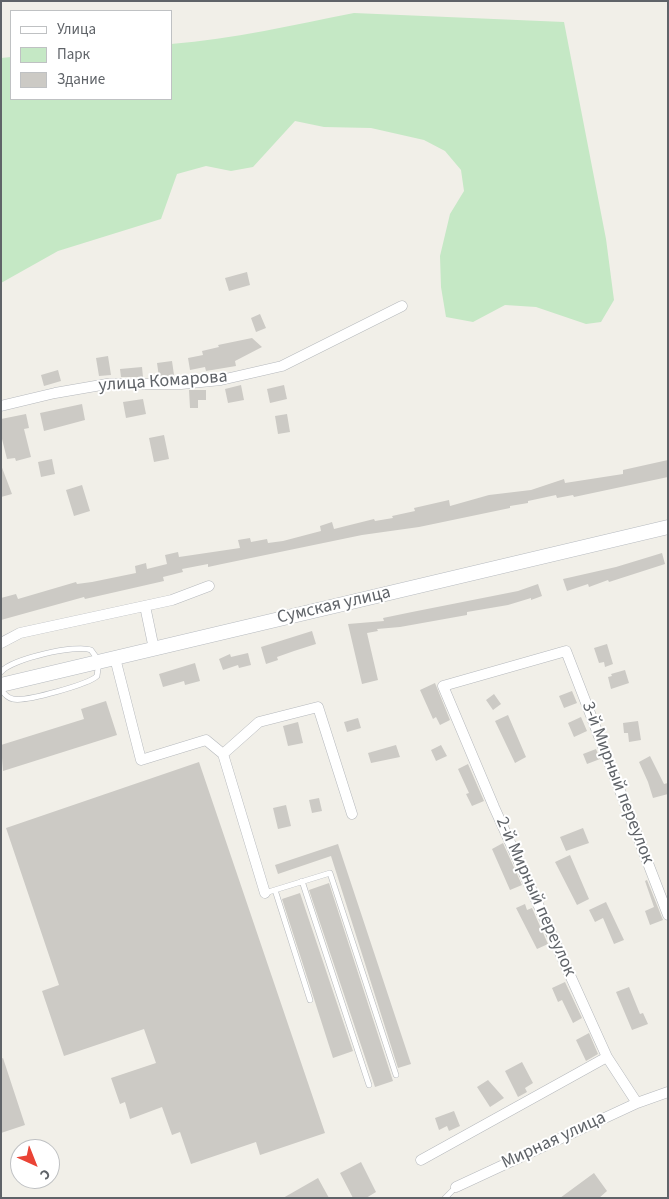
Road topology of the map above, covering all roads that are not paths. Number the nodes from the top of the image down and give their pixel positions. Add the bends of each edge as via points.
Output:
1 (402, 306) dead end
2 (1, 406) edge
3 (668, 527) edge
4 (209, 586) dead end
5 (145, 606) junction
6 (1, 643) edge
7 (154, 649) junction
8 (115, 658) junction
9 (99, 661) junction
10 (1, 672) edge
11 (1, 685) edge
12 (443, 686) joint
13 (1, 689) edge
14 (223, 754) junction
15 (352, 814) dead end
16 (302, 882) junction
17 (270, 892) junction
18 (668, 914) edge
19 (310, 1000) dead end
20 (607, 1057) junction
21 (396, 1075) dead end
22 (369, 1085) dead end
23 (668, 1092) edge
24 (638, 1103) junction
25 (421, 1160) dead end
26 (456, 1186) joint
27 (445, 1198) edge

1 - 2 street, улица Комарова via 282,366 221,380 181,384 107,384 56,392
3 - 7 main road, Сумская улица
4 - 5 street
5 - 6 street via 20,633
5 - 7 street
7 - 8 main road, Сумская улица
8 - 9 main road, Сумская улица
8 - 14 street via 141,760 206,740
9 - 10 lane via 91,650 77,648 13,663
9 - 11 main road, Сумская улица
9 - 13 lane via 97,676 86,684 22,699 8,697
12 - 18 street, 3-й Мирный переулок via 566,650
12 - 20 street, 2-й Мирный переулок
14 - 15 street via 259,722 318,707
14 - 17 street
16 - 17 lane
16 - 21 lane via 330,873
16 - 22 lane
17 - 19 lane
20 - 24 street, 2-й Мирный переулок
20 - 25 street
23 - 24 street, Мирная улица
24 - 26 street, Мирная улица
26 - 27 lane, Мирная улица

